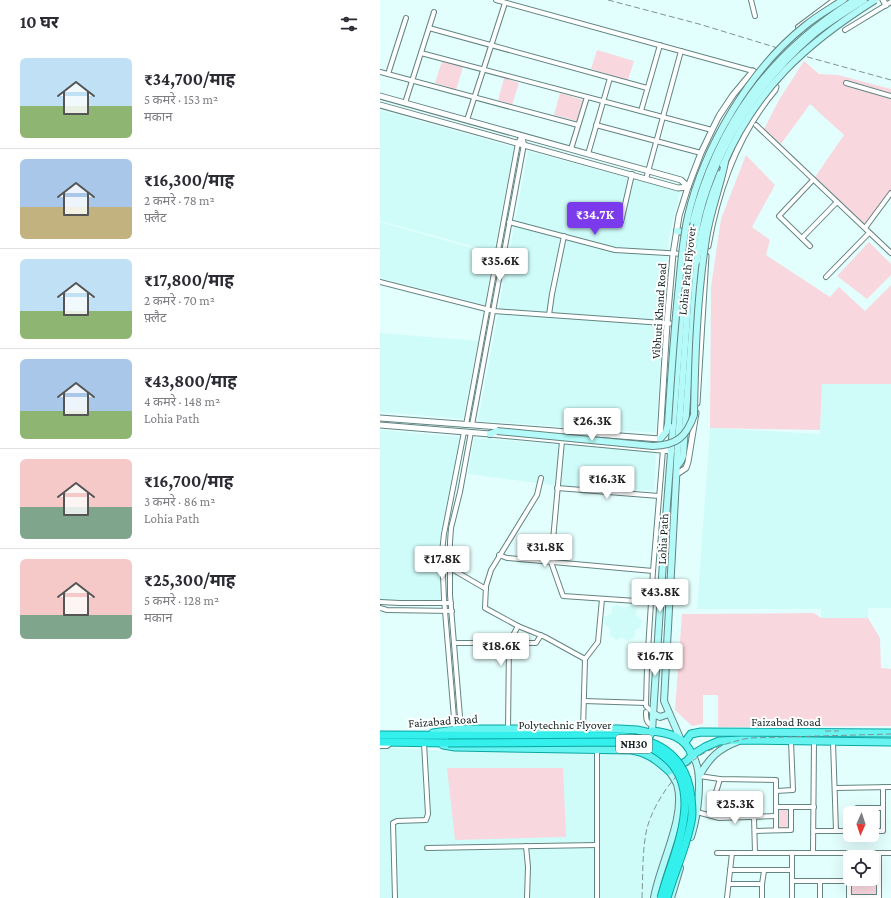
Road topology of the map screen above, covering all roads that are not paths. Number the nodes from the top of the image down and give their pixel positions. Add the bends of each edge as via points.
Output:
1 (496, 0) edge
2 (751, 0) edge
3 (834, 0) edge
4 (843, 0) edge
5 (855, 0) edge
6 (864, 0) edge
7 (875, 0) edge
8 (505, 2) junction
9 (887, 2) edge
10 (434, 12) dead end
11 (755, 16) dead end
12 (406, 18) dead end
13 (798, 27) dead end
14 (429, 28) junction
15 (845, 30) dead end
16 (491, 46) junction
17 (660, 46) junction
18 (680, 51) junction
19 (421, 53) junction
20 (483, 70) junction
21 (753, 71) junction
22 (380, 72) edge
23 (388, 74) junction
24 (610, 78) junction
25 (412, 81) junction
26 (846, 83) dead end
27 (647, 88) junction
28 (380, 96) edge
29 (891, 96) edge
30 (474, 97) junction
31 (587, 97) junction
32 (603, 101) junction
33 (405, 103) junction
34 (380, 105) edge
35 (641, 111) junction
36 (662, 117) junction
37 (467, 120) junction
38 (578, 125) junction
39 (596, 125) junction
40 (756, 125) dead end
41 (712, 130) junction
42 (522, 136) junction
43 (656, 140) junction
44 (518, 143) junction
45 (524, 144) junction
46 (571, 149) junction
47 (701, 153) junction
48 (588, 154) junction
49 (725, 162) junction
50 (648, 170) junction
51 (632, 174) junction
52 (646, 178) junction
53 (813, 180) junction
54 (688, 186) junction
55 (891, 193) edge
56 (837, 202) junction
57 (571, 215) dead end
58 (504, 221) junction
59 (510, 222) junction
60 (865, 228) junction
61 (677, 231) junction
62 (690, 233) junction
63 (869, 233) junction
64 (564, 236) junction
65 (802, 238) junction
66 (499, 245) junction
67 (810, 246) dead end
68 (891, 252) edge
69 (673, 254) junction
70 (504, 255) junction
71 (686, 255) junction
72 (694, 260) junction
73 (826, 277) dead end
74 (380, 282) edge
75 (487, 309) junction
76 (494, 311) junction
77 (549, 315) junction
78 (667, 323) junction
79 (681, 324) junction
80 (380, 418) edge
81 (380, 425) edge
82 (466, 425) junction
83 (472, 425) junction
84 (464, 432) junction
85 (471, 432) junction
86 (490, 434) junction
87 (640, 438) junction
88 (660, 439) junction
89 (673, 439) joint
90 (562, 441) junction
91 (640, 449) junction
92 (663, 450) junction
93 (672, 451) junction
94 (677, 474) junction
95 (541, 478) dead end
96 (677, 481) joint
97 (557, 488) junction
98 (660, 496) junction
99 (456, 509) junction
100 (448, 516) junction
101 (454, 519) junction
102 (499, 555) junction
103 (551, 562) junction
104 (450, 568) junction
105 (653, 571) junction
106 (486, 588) junction
107 (602, 599) junction
108 (380, 602) edge
109 (651, 602) junction
110 (412, 603) junction
111 (444, 603) junction
112 (451, 603) junction
113 (380, 608) edge
114 (412, 610) junction
115 (445, 611) junction
116 (452, 611) junction
117 (518, 626) junction
118 (541, 635) junction
119 (454, 643) junction
120 (509, 643) junction
121 (585, 659) junction
122 (647, 666) junction
123 (656, 667) junction
124 (647, 680) junction
125 (655, 681) junction
126 (646, 688) junction
127 (451, 690) junction
128 (458, 690) junction
129 (584, 702) junction
130 (646, 703) junction
131 (646, 712) dead end
132 (654, 714) junction
133 (669, 714) junction
134 (458, 730) junction
135 (508, 730) junction
136 (584, 730) junction
137 (635, 730) junction
138 (652, 730) junction
139 (891, 733) edge
140 (380, 735) edge
141 (423, 739) junction
142 (448, 739) junction
143 (682, 740) junction
144 (742, 740) junction
145 (790, 741) junction
146 (814, 741) junction
147 (380, 742) edge
148 (393, 742) junction
149 (833, 742) junction
150 (891, 742) edge
151 (380, 746) edge
152 (596, 750) junction
153 (631, 750) junction
154 (642, 752) junction
155 (692, 755) junction
156 (669, 771) junction
157 (699, 776) junction
158 (720, 780) junction
159 (883, 787) junction
160 (891, 787) edge
161 (678, 788) junction
162 (698, 788) junction
163 (836, 788) junction
164 (776, 791) junction
165 (776, 807) junction
166 (791, 807) junction
167 (814, 807) junction
168 (879, 808) edge
169 (883, 808) junction
170 (697, 812) junction
171 (709, 815) junction
172 (776, 816) junction
173 (754, 817) junction
174 (776, 830) junction
175 (814, 830) junction
176 (754, 831) junction
177 (836, 831) junction
178 (843, 831) edge
179 (879, 831) edge
180 (597, 845) junction
181 (526, 846) junction
182 (427, 848) dead end
183 (716, 853) dead end
184 (732, 853) junction
185 (755, 853) junction
186 (792, 853) junction
187 (814, 853) junction
188 (843, 853) edge
189 (879, 853) edge
190 (891, 853) edge
191 (730, 870) junction
192 (792, 870) junction
193 (764, 871) junction
194 (792, 881) junction
195 (820, 881) junction
196 (843, 881) edge
197 (729, 884) junction
198 (762, 884) junction
199 (848, 886) edge
200 (879, 886) edge
201 (395, 898) edge
202 (527, 898) edge
203 (597, 898) edge
204 (654, 898) edge
205 (661, 898) edge
206 (667, 898) edge
207 (671, 898) edge
208 (727, 898) edge
209 (762, 898) edge
210 (792, 898) edge
211 (820, 898) edge
212 (852, 898) edge
213 (879, 898) edge

1 - 8 street
2 - 11 street
3 - 13 street
4 - 88 main road, Lohia Path Flyover, bridge via 806,25 774,56 745,93 713,145 702,172 684,235 668,424
5 - 62 main road, Lohia Path Flyover, bridge via 811,30 788,51 741,108 713,158
6 - 72 main road, Lohia Path Flyover, bridge via 814,34 770,78 745,112 717,162 705,195 698,221
7 - 49 main road, Lohia Path Flyover, bridge via 848,17 798,56 751,112
8 - 16 street
8 - 17 street
9 - 15 street
10 - 14 street
12 - 23 street
14 - 16 street
14 - 19 street
16 - 20 street
16 - 24 street
17 - 18 street
17 - 27 street
18 - 21 street
18 - 36 street
19 - 20 street
19 - 25 street
20 - 30 street
20 - 31 street
21 - 41 street, Vibhuti Khand Road via 733,95
21 - 94 street via 776,87 742,138 715,214 706,259 695,422 686,468
22 - 23 street
23 - 25 street
24 - 27 street
24 - 32 street
25 - 30 street
25 - 33 street
26 - 29 street
27 - 35 street
28 - 33 street
30 - 37 street
30 - 38 street
31 - 32 street
31 - 38 street
32 - 35 street
32 - 39 street
33 - 37 street
34 - 44 street
35 - 36 street
36 - 41 street
36 - 43 street
37 - 42 street
38 - 46 street
39 - 43 street
39 - 48 street
40 - 53 street
41 - 47 street, Vibhuti Khand Road
42 - 44 street
42 - 45 street
42 - 46 street
43 - 47 street
43 - 50 street
44 - 45 street
44 - 58 street
45 - 51 street
45 - 59 street
46 - 48 street
47 - 54 street, Vibhuti Khand Road
48 - 50 street
49 - 72 main road, Lohia Path Flyover, bridge via 713,189
49 - 86 main road, bridge via 703,256 694,415 681,438 664,445 653,446 497,431
50 - 52 street
50 - 54 street via 682,180
51 - 52 street
51 - 57 street via 621,222
52 - 54 street via 678,188
53 - 56 street
53 - 65 street via 779,216
54 - 61 street, Vibhuti Khand Road
55 - 60 street
56 - 60 street
56 - 65 street
58 - 59 street
58 - 66 street
59 - 64 street
59 - 70 street
60 - 63 street
61 - 62 main road
61 - 69 street, Vibhuti Khand Road
62 - 71 main road, Lohia Path Flyover
63 - 68 street
63 - 73 street
64 - 69 street via 615,250
64 - 77 street
65 - 67 street
66 - 70 street
66 - 75 street
69 - 71 street
69 - 78 street, Vibhuti Khand Road
70 - 76 street
71 - 79 main road, Lohia Path Flyover
72 - 94 main road, Lohia Path Flyover via 685,341
74 - 75 street
75 - 76 street
75 - 82 street
76 - 77 street
76 - 83 street
77 - 78 street
78 - 79 street
78 - 88 street, Vibhuti Khand Road
79 - 89 main road, Lohia Path Flyover
80 - 82 street
81 - 84 street
82 - 83 street
83 - 87 street
84 - 85 street
84 - 100 street
85 - 86 street
85 - 99 street
86 - 90 street
87 - 88 street
87 - 91 street
89 - 93 main road, Lohia Path
90 - 91 street
90 - 97 street
91 - 92 street
92 - 93 street
92 - 98 street
93 - 123 main road, Lohia Path
94 - 96 main road, Lohia Path Flyover
95 - 102 street via 537,495
96 - 133 main road, Lohia Path via 664,701
97 - 98 street
97 - 103 street
98 - 105 street
99 - 100 street
99 - 101 street
100 - 101 street
100 - 111 street via 442,552
101 - 104 street via 450,542
102 - 103 street
102 - 106 street
103 - 105 street
103 - 107 street via 563,596
104 - 106 street
104 - 112 street
105 - 109 street
106 - 117 street via 485,608
107 - 109 street
107 - 121 street via 598,642
108 - 110 street
109 - 122 street
110 - 111 street
110 - 114 street
111 - 112 street
111 - 115 street
112 - 116 street
113 - 114 street
114 - 115 street
115 - 116 street
115 - 127 street
116 - 119 street
117 - 118 street
117 - 120 street
118 - 120 street via 536,642
118 - 121 street
119 - 120 street
119 - 128 street
120 - 135 street
121 - 129 street
122 - 123 street
122 - 124 street
123 - 125 main road, Lohia Path
124 - 125 street
124 - 126 street
125 - 126 street
125 - 132 main road, Lohia Path
126 - 130 street
127 - 128 street
127 - 134 street
128 - 134 street
129 - 130 street
129 - 136 street
130 - 132 street
131 - 138 street via 646,720
132 - 133 main road via 660,717
132 - 138 main road, Lohia Path
133 - 143 main road, Lohia Path
134 - 135 main road, Faizabad Road
134 - 141 main road, Faizabad Road
135 - 136 main road, Faizabad Road
136 - 137 main road, Faizabad Road
137 - 138 main road, Faizabad Road
137 - 153 main road
138 - 143 main road, Faizabad Road via 672,734
138 - 154 main road
139 - 143 main road, Faizabad Road via 701,732 691,734
140 - 141 highway, Faizabad Road / NH30
141 - 142 highway, Polytechnic Flyover / NH30
141 - 148 highway, NH30
141 - 152 main road, Faizabad Road via 455,747
141 - 201 street via 428,814 426,820 397,821 393,824
142 - 205 highway, Polytechnic Flyover / NH30, bridge via 620,742 642,744 663,756 671,762 683,783 685,807 681,835
142 - 206 highway, Polytechnic Flyover / NH30, bridge via 620,736 642,739 667,751 684,769 689,782 692,806 691,822
143 - 155 main road
144 - 145 main road, Faizabad Road
144 - 155 main road, Faizabad Road via 719,741
144 - 157 main road via 716,752
145 - 146 main road, Faizabad Road
145 - 164 street via 793,790
146 - 149 main road, Faizabad Road
146 - 167 street
147 - 148 highway, NH30
148 - 151 street via 387,746
149 - 150 main road, Faizabad Road
149 - 163 street
152 - 153 main road, Faizabad Road
152 - 180 street
153 - 154 main road, Faizabad Road
154 - 156 main road
155 - 156 main road, Faizabad Road via 687,761
155 - 157 main road via 697,760
156 - 161 main road
157 - 158 street
157 - 162 main road
158 - 164 street via 776,780
158 - 171 street
159 - 160 street
159 - 163 street
159 - 169 street
161 - 162 main road via 692,785
161 - 204 main road via 673,834
162 - 170 main road
163 - 177 street
164 - 165 street
165 - 166 street
165 - 172 street
166 - 167 street
166 - 174 street via 791,830
167 - 175 street
168 - 169 street
169 - 179 street via 884,831
170 - 171 street
170 - 207 main road
171 - 173 street via 719,818
172 - 173 street
172 - 174 street
173 - 176 street
174 - 176 street
175 - 177 street
175 - 187 street
176 - 185 street
177 - 178 street
180 - 181 street
180 - 203 street
181 - 182 street
181 - 202 street
183 - 184 street
184 - 185 street
184 - 191 street
185 - 186 street
186 - 187 street
186 - 192 street
187 - 188 street
189 - 190 street
191 - 193 street
191 - 197 street
192 - 193 street
192 - 194 street
193 - 198 street
194 - 195 street
194 - 210 street
195 - 196 street
195 - 211 street
197 - 198 street
197 - 208 street
198 - 209 street
199 - 212 street via 848,897
200 - 213 street
212 - 213 street

